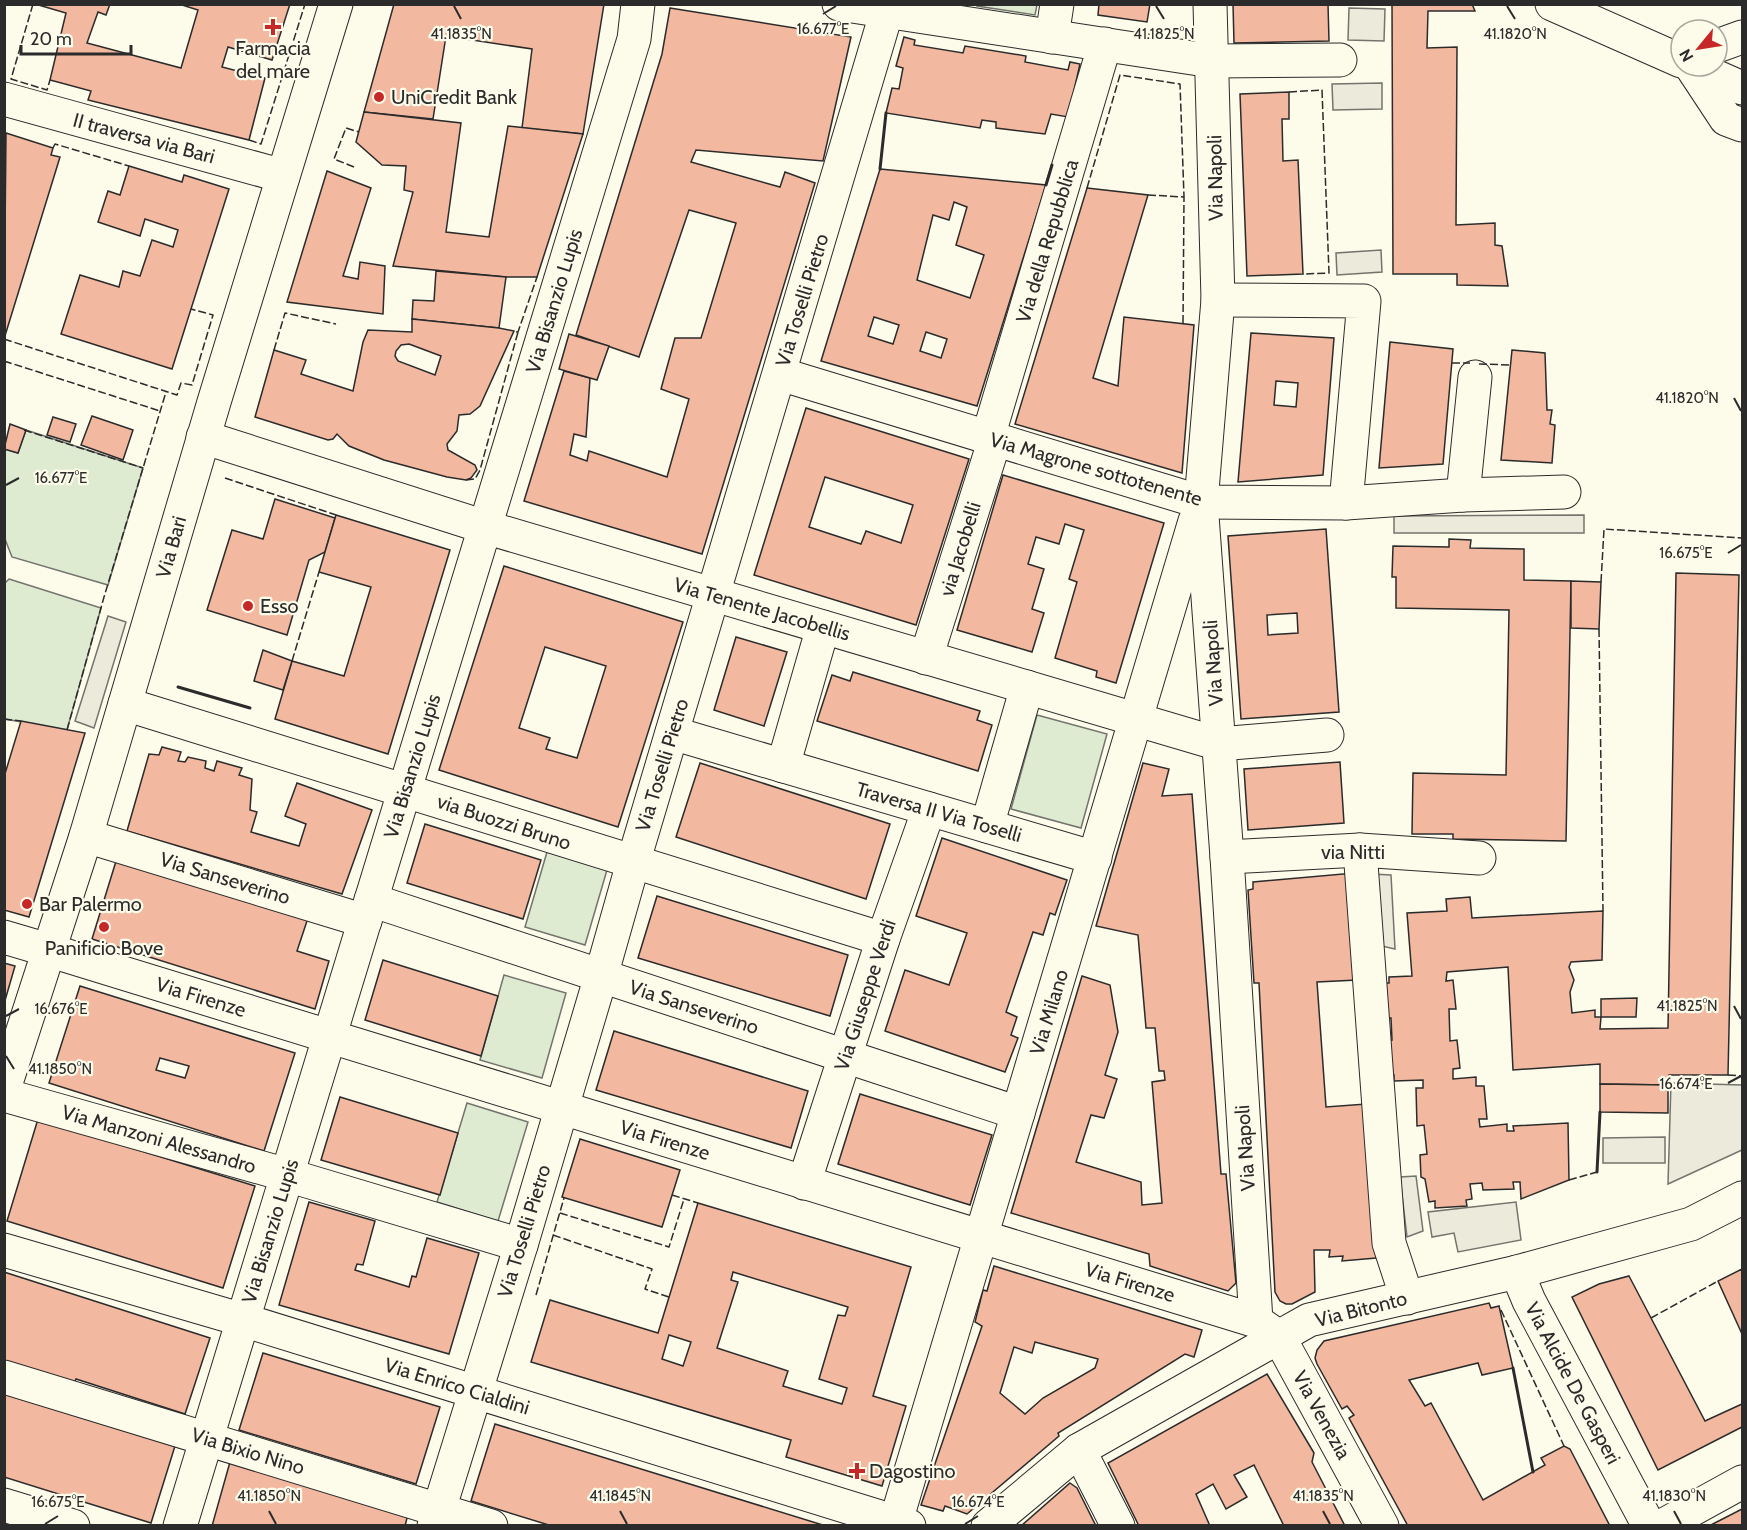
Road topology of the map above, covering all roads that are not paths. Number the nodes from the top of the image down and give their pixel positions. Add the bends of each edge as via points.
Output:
1 (336, 4) edge
2 (638, 4) edge
3 (839, 4) edge
4 (1056, 4) edge
5 (1210, 4) edge
6 (1552, 4) edge
7 (889, 8) edge
8 (1052, 37) junction
9 (1105, 44) junction
10 (1669, 56) edge
11 (1340, 60) dead end
12 (1212, 61) junction
13 (1699, 78) edge
14 (1719, 78) edge
15 (1743, 88) edge
16 (4, 99) edge
17 (1743, 125) edge
18 (283, 176) junction
19 (1218, 300) junction
20 (780, 374) junction
21 (1474, 377) dead end
22 (203, 437) junction
23 (991, 438) junction
24 (1564, 492) dead end
25 (1463, 495) junction
26 (1201, 502) junction
27 (1346, 503) junction
28 (485, 527) junction
29 (713, 595) junction
30 (823, 627) junction
31 (926, 658) junction
32 (1027, 687) junction
33 (125, 704) junction
34 (1136, 720) junction
35 (672, 734) junction
36 (1327, 735) dead end
37 (1218, 744) junction
38 (783, 766) junction
39 (405, 790) junction
40 (929, 809) junction
41 (987, 826) junction
42 (86, 836) junction
43 (1360, 850) junction
44 (1227, 857) junction
45 (1095, 858) junction
46 (1479, 858) dead end
47 (633, 863) junction
48 (368, 911) junction
49 (4, 938) edge
50 (883, 939) junction
51 (48, 950) junction
52 (602, 976) junction
53 (329, 1036) junction
54 (844, 1056) junction
55 (4, 1089) edge
56 (4, 1095) edge
57 (562, 1108) junction
58 (1018, 1113) junction
59 (287, 1175) junction
60 (804, 1183) junction
61 (1743, 1198) edge
62 (980, 1236) junction
63 (521, 1245) junction
64 (4, 1250) edge
65 (1517, 1272) junction
66 (1407, 1298) junction
67 (243, 1320) junction
68 (1268, 1329) junction
69 (4, 1377) edge
70 (474, 1391) junction
71 (206, 1437) junction
72 (1079, 1450) junction
73 (1743, 1482) edge
74 (4, 1505) edge
75 (436, 1517) edge
76 (902, 1523) edge
77 (73, 1526) edge
78 (180, 1526) edge
79 (491, 1526) edge
80 (988, 1526) edge
81 (1118, 1526) edge
82 (1382, 1526) edge
83 (1649, 1526) edge
84 (1662, 1526) edge

1 - 18 street, Via Bari
2 - 28 street, Via Bisanzio Lupis via 634,39
3 - 7 street
4 - 8 street
5 - 12 street, Via Napoli
6 - 10 street
7 - 8 street
7 - 20 street, Via Toselli Pietro
8 - 9 street
9 - 12 street
9 - 23 street, Via della Repubblica
11 - 12 street
12 - 19 street, Via Napoli
13 - 17 street via 1726,120
14 - 15 street
16 - 18 street, II traversa via Bari
18 - 22 street, Via Bari
19 - 26 street, Via Napoli
19 - 27 street via 1364,301
20 - 23 street, Via Magrone sottotenente
20 - 29 street, Via Toselli Pietro
21 - 25 street
22 - 28 street, Via Tenente Jacobellis
22 - 33 street, Via Bari
23 - 26 street, Via Magrone sottotenente
23 - 31 street, via Jacobelli
24 - 25 street, Via Magrone sottotenente
25 - 27 street, Via Magrone sottotenente
26 - 27 street, Via Magrone sottotenente
26 - 34 street, Via Milano
26 - 37 street, Via Napoli
28 - 29 street, Via Tenente Jacobellis
28 - 39 street, Via Bisanzio Lupis
29 - 30 street, Via Tenente Jacobellis
29 - 35 street, Via Toselli Pietro
30 - 31 street, Via Tenente Jacobellis
30 - 38 street
31 - 32 street, Via Tenente Jacobellis
32 - 34 street, Via Tenente Jacobellis
32 - 41 street
33 - 39 street, via Buozzi Bruno
33 - 42 street, Via Bari
34 - 37 street, Via Tenente Jacobellis
34 - 45 street, Via Milano
35 - 38 street, Traversa II Via Toselli
35 - 47 street, Via Toselli Pietro
36 - 37 street, Via Tenente Jacobellis
37 - 44 street, Via Napoli
38 - 40 street, Traversa II Via Toselli
39 - 47 street, via Buozzi Bruno
39 - 48 street, Via Bisanzio Lupis
40 - 41 street, Traversa II Via Toselli
40 - 50 street, Via Giuseppe Verdi
41 - 45 street, Traversa II Via Toselli
42 - 48 street, Via Sanseverino
42 - 51 street, Via Bari
43 - 44 street, via Nitti
43 - 46 street, via Nitti
43 - 66 street via 1389,1243
44 - 68 street, Via Napoli
45 - 58 street, Via Milano
47 - 50 street, via Buozzi Bruno
47 - 52 street, Via Toselli Pietro
48 - 52 street, Via Sanseverino
48 - 53 street, Via Bisanzio Lupis
49 - 51 street, Via Firenze
50 - 54 street, Via Giuseppe Verdi
51 - 53 street, Via Firenze
51 - 55 street, Via Bari
52 - 54 street, Via Sanseverino
52 - 57 street, Via Toselli Pietro
53 - 57 street, Via Firenze
53 - 59 street, Via Bisanzio Lupis
54 - 58 street, Via Sanseverino
54 - 60 street, Via Giuseppe Verdi
56 - 59 street, Via Manzoni Alessandro
57 - 60 street, Via Firenze
57 - 63 street, Via Toselli Pietro
58 - 62 street, Via Milano
59 - 63 street, Via Manzoni Alessandro
59 - 67 street, Via Bisanzio Lupis
60 - 62 street, Via Firenze
61 - 65 street, Via Bitonto via 1691,1224
62 - 68 street, Via Firenze
62 - 76 street, Via Milano
63 - 70 street, Via Toselli Pietro
64 - 67 street, Via Enrico Cialdini
65 - 66 street, Via Bitonto
65 - 83 street, Via Alcide De Gasperi
66 - 68 street, Via Bitonto
67 - 70 street, Via Enrico Cialdini
67 - 71 street, Via Bisanzio Lupis
68 - 72 street, Via Bitonto
68 - 82 street, Via Venezia
69 - 71 street, Via Bixio Nino
70 - 75 street, Via Toselli Pietro
70 - 76 street, Via Enrico Cialdini
71 - 75 street, Via Bixio Nino
71 - 78 street, Via Bisanzio Lupis
72 - 80 street, Via Bitonto
72 - 81 street
73 - 84 street
74 - 77 street
75 - 79 street, Via Bixio Nino

